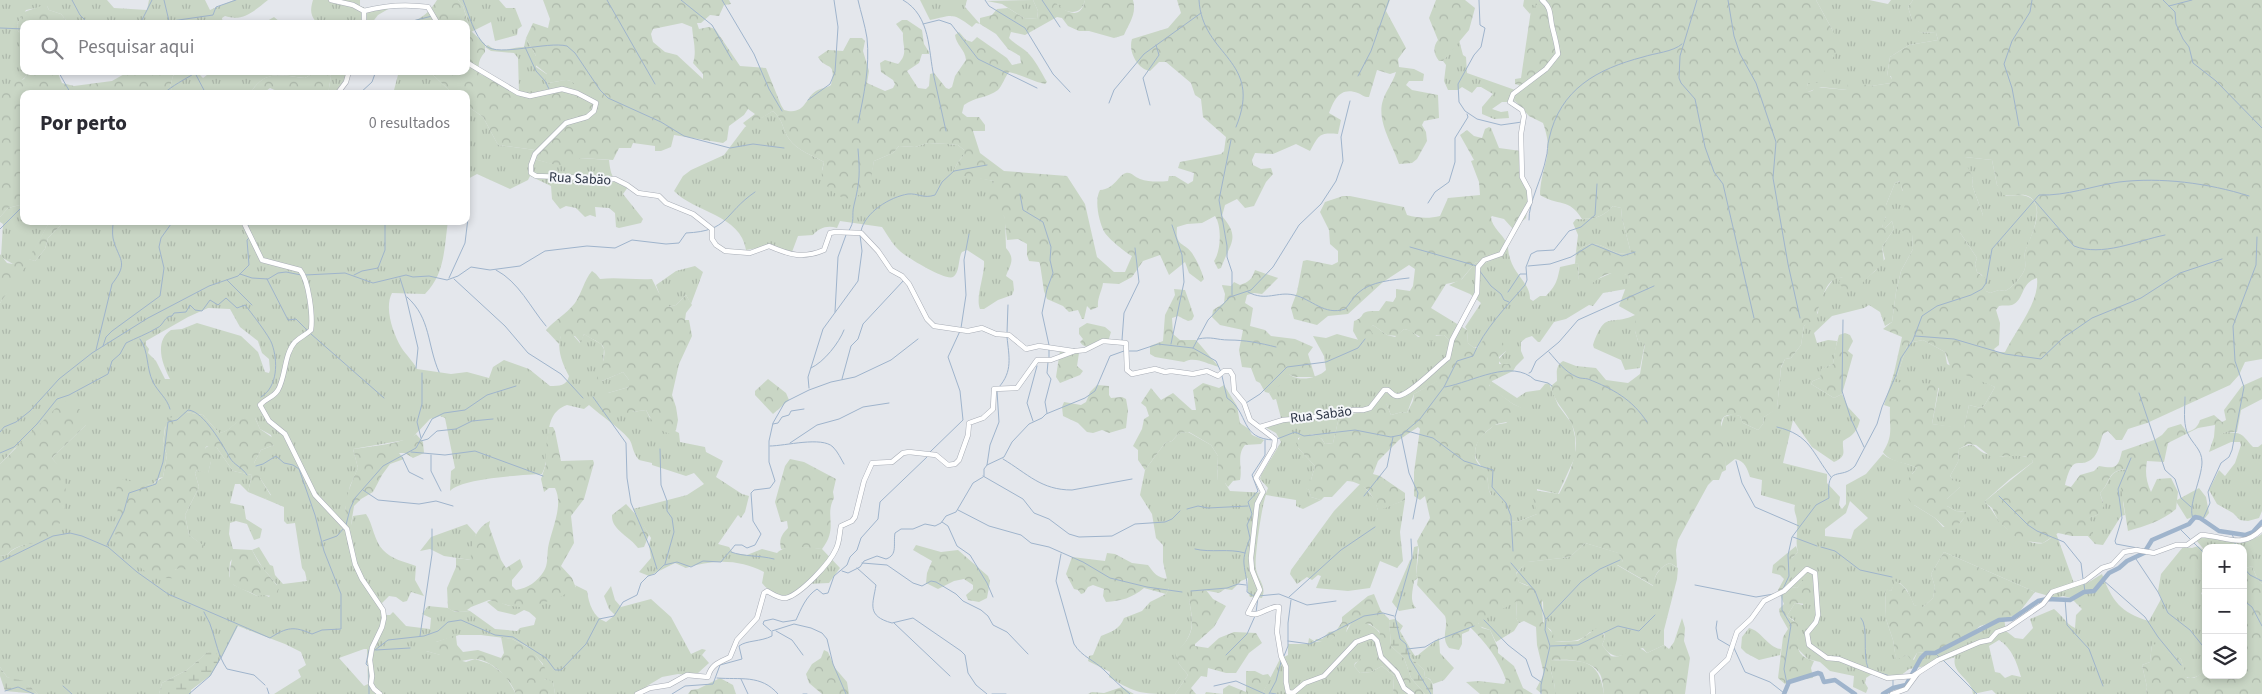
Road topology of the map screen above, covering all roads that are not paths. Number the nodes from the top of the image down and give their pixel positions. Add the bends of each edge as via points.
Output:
1 (331, 0) edge
2 (1542, 0) edge
3 (364, 11) junction
4 (364, 20) edge
5 (436, 20) edge
6 (470, 64) edge
7 (348, 75) edge
8 (340, 90) edge
9 (245, 225) edge
10 (1075, 351) junction
11 (1260, 427) junction
12 (2262, 529) edge
13 (1913, 676) junction
14 (380, 694) edge
15 (637, 694) edge
16 (1412, 694) edge
17 (1713, 694) edge
18 (1892, 694) edge

1 - 3 street
2 - 11 street, Rua Sabäo via 1552,13 1558,54 1546,69 1513,94 1510,102 1522,110 1524,116 1522,177 1529,190 1530,202 1501,254 1484,260 1478,267 1477,293 1452,340 1448,358 1408,393 1399,397 1384,390 1370,408 1283,420
3 - 4 street
3 - 5 street via 411,4 428,7
6 - 10 street, Rua Sabäo via 518,93 530,96 562,89 596,103 594,111 587,117 566,123 535,154 531,173 536,176 614,179 638,193 659,196 666,203 693,214 712,229 716,246 725,251 750,253 769,246 810,256 824,250 830,233 861,233 891,270 909,284 927,320 934,326 968,331 982,328 1009,335 1026,349 1039,346
7 - 8 street
9 - 14 street via 262,260 300,270 306,285 311,330 296,341 273,397 260,405 269,421 285,434 315,494 347,529 358,571 382,610 382,628 370,660 371,684
10 - 11 street via 1085,350 1103,340 1122,342 1126,344 1127,370 1132,374 1155,369 1193,374 1208,372 1218,376 1228,371 1233,376 1234,391 1244,403 1250,420
10 - 15 street via 1051,360 1037,360 1016,388 993,390 993,409 983,418 969,423 967,438 955,464 948,465 934,455 909,452 904,452 892,462 874,463 868,469 855,517 852,522 841,526 834,553 815,578 788,597 764,593 757,618 737,640 730,657 711,668 708,677 687,675 670,685
11 - 16 street via 1274,436 1276,443 1256,478 1263,492 1258,504 1251,558 1260,590 1248,613 1279,607 1277,629 1287,690 1293,693 1304,683 1322,678 1352,645 1368,636 1374,637 1381,657
12 - 13 street via 2256,536 2236,542 2201,535 2185,545 2154,553 2124,552 2112,565 2085,580 2056,590 1990,640 1938,660
13 - 17 street via 1887,678 1839,659 1828,658 1810,647 1806,636 1816,621 1818,605 1815,573 1807,569 1784,592 1765,599 1752,618 1738,630 1730,656 1712,674
13 - 18 street via 1910,686

